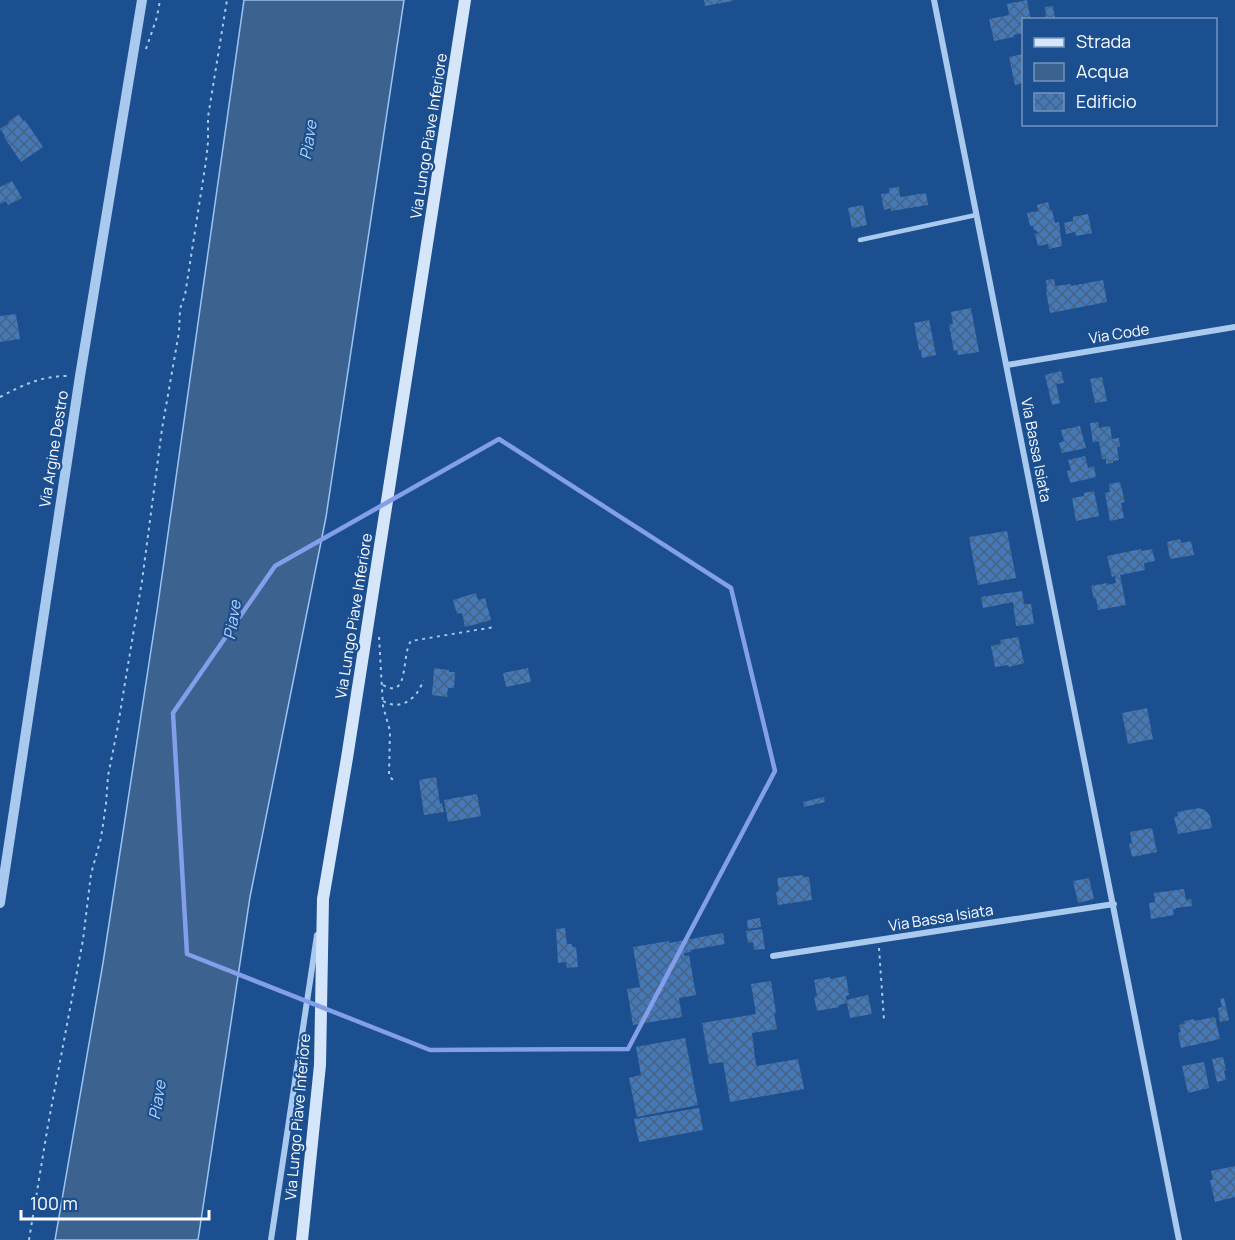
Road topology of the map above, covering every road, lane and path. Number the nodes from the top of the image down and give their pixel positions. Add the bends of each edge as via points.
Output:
1 (142, 0) edge
2 (160, 0) edge
3 (227, 0) edge
4 (465, 0) edge
5 (934, 0) edge
6 (146, 52) dead end
7 (976, 215) junction
8 (860, 240) dead end
9 (1235, 327) edge
10 (1007, 364) junction
11 (80, 375) junction
12 (0, 397) edge
13 (494, 627) dead end
14 (379, 630) dead end
15 (423, 680) dead end
16 (383, 685) junction
17 (383, 701) junction
18 (397, 780) dead end
19 (323, 899) junction
20 (0, 903) edge
21 (1114, 904) junction
22 (880, 940) junction
23 (773, 956) dead end
24 (884, 1020) dead end
25 (29, 1240) edge
26 (271, 1240) edge
27 (302, 1240) edge
28 (1179, 1240) edge

1 - 11 street, Via Argine Destro
2 - 6 path
3 - 25 path via 208,117 206,161 180,309 101,838
4 - 19 main road, Via Lungo Piave Inferiore
5 - 7 street, Via Bassa Isiata
7 - 8 lane
7 - 10 street, Via Bassa Isiata
9 - 10 street, Via Code
10 - 21 street, Via Bassa Isiata
11 - 12 path via 32,381
11 - 20 street, Via Argine Destro
13 - 16 path via 411,641 403,679 396,688
14 - 16 path
15 - 17 path via 411,700 397,704
16 - 17 path
17 - 18 path via 390,731 389,776
19 - 26 street
19 - 27 main road, Via Lungo Piave Inferiore via 320,1065
21 - 22 street, Via Bassa Isiata
21 - 28 street, Via Bassa Isiata
22 - 23 street, Via Bassa Isiata
22 - 24 path

